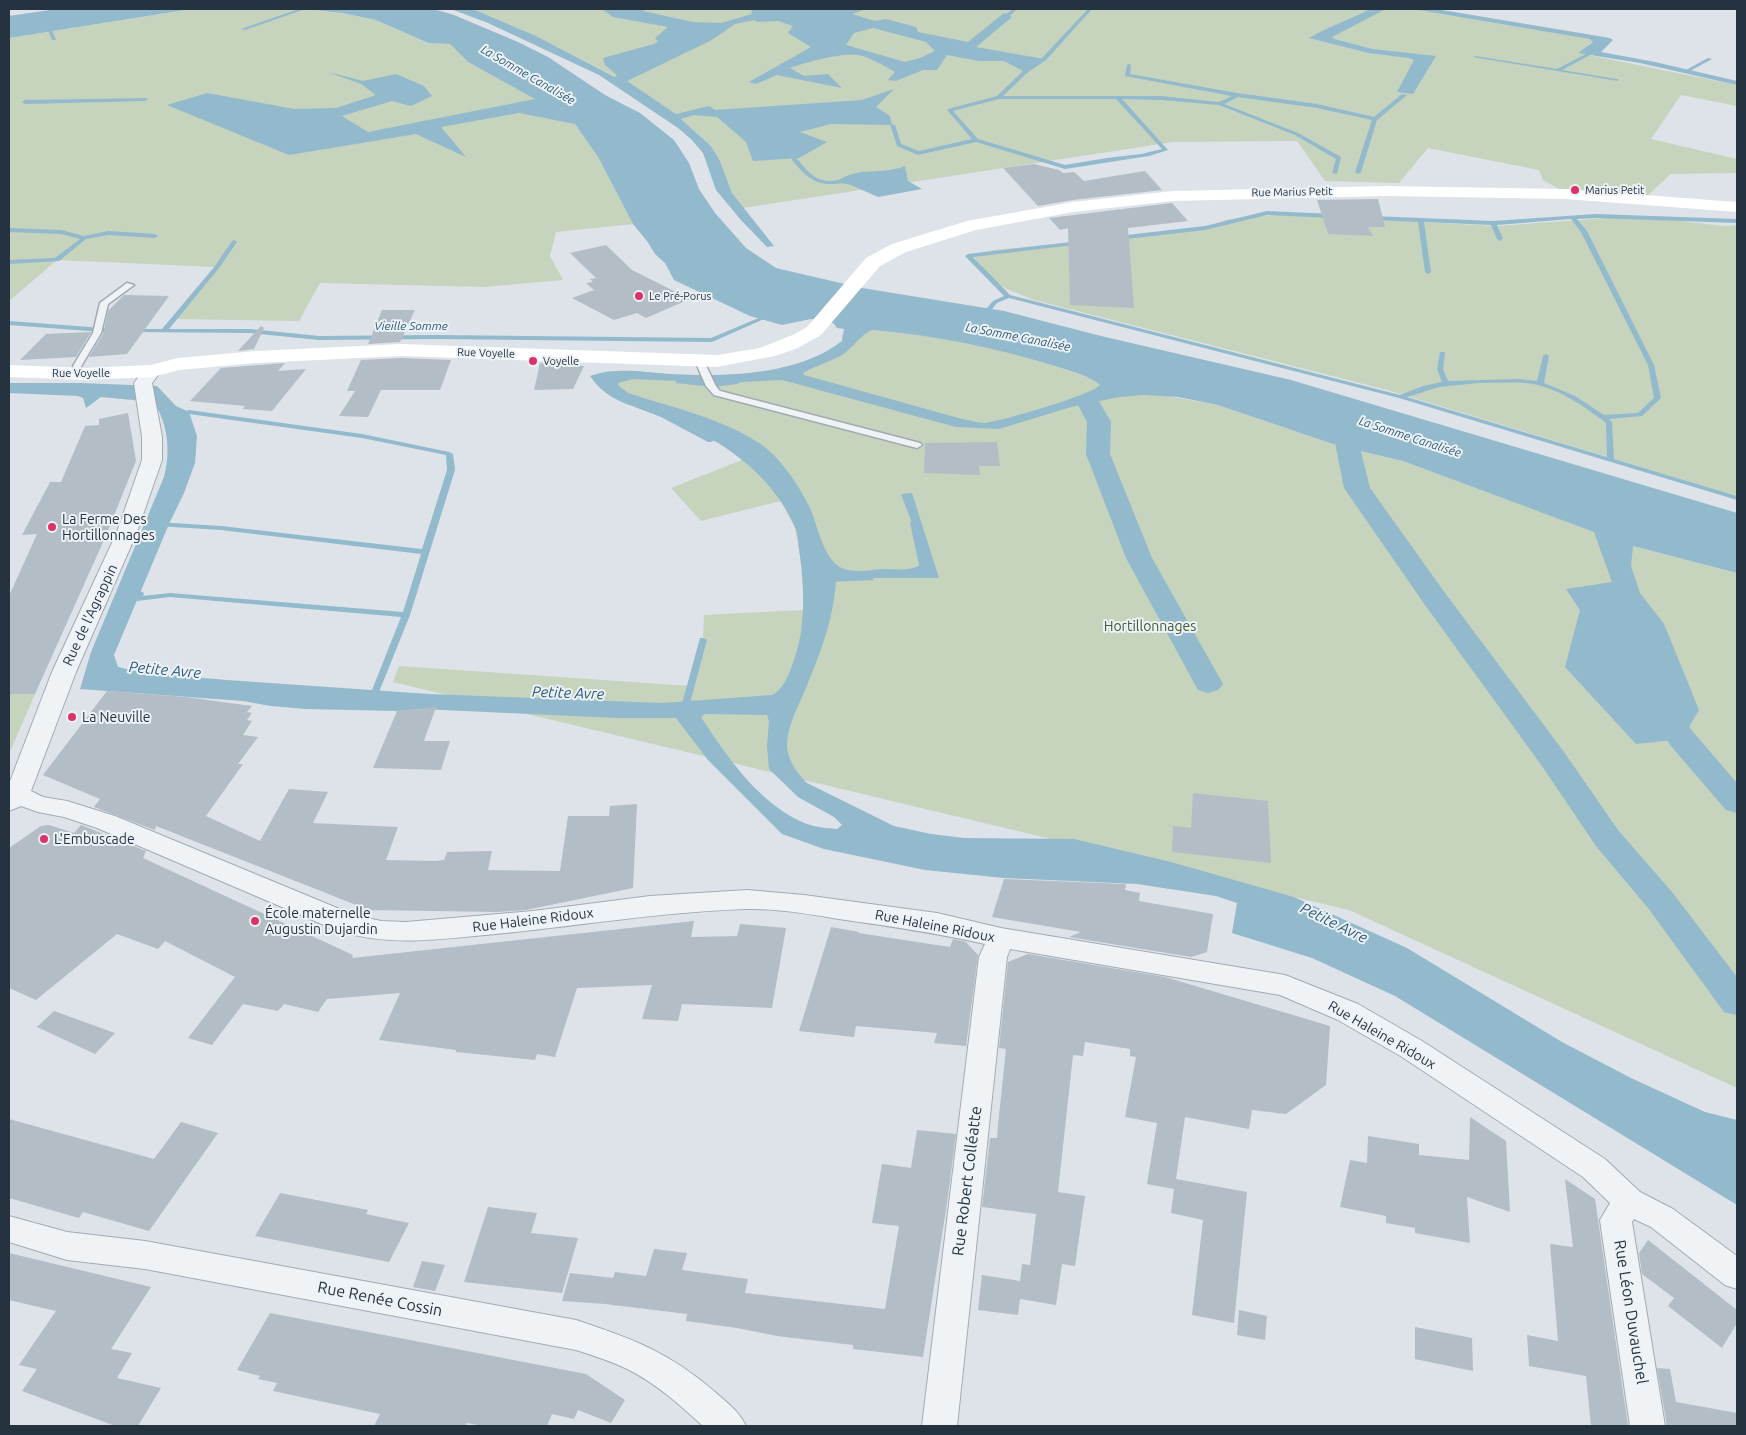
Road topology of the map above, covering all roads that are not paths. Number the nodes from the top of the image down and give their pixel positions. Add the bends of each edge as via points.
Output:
1 (1737, 208) edge
2 (130, 285) dead end
3 (814, 331) joint
4 (77, 366) junction
5 (702, 366) junction
6 (9, 370) edge
7 (148, 377) junction
8 (917, 444) dead end
9 (13, 799) edge
10 (1001, 938) junction
11 (1629, 1202) junction
12 (9, 1229) edge
13 (1737, 1275) edge
14 (728, 1426) edge
15 (938, 1426) edge
16 (1648, 1426) edge

1 - 3 street, Rue Marius Petit via 1565,194 1330,191 1173,196 1039,212 973,225 899,248 873,262
2 - 4 lane, Rue Voyelle via 104,303 98,329
3 - 5 street, Rue Voyelle via 787,347
4 - 6 street, Rue Voyelle
4 - 7 street, Rue Voyelle via 124,366
5 - 7 street, Rue Voyelle via 402,350 178,364
5 - 8 lane via 710,386 717,393
6 - 7 street, Rue Voyelle
7 - 9 street, Rue de l'Agrappin via 146,408 152,437 152,460 128,532 64,672
9 - 10 street, Rue Haleine Ridoux via 67,809 148,839 348,924 381,931 462,928 650,906 746,899 937,923
10 - 11 street, Rue Haleine Ridoux via 1285,984 1348,1012 1412,1049 1594,1168
10 - 15 street, Rue Robert Colléatte via 993,957
11 - 13 street, Rue Haleine Ridoux via 1662,1218
11 - 16 street, Rue Léon Duvauchel via 1616,1220
12 - 14 street, Rue Renée Cossin via 67,1246 144,1255 576,1335 623,1350 652,1365 678,1382

